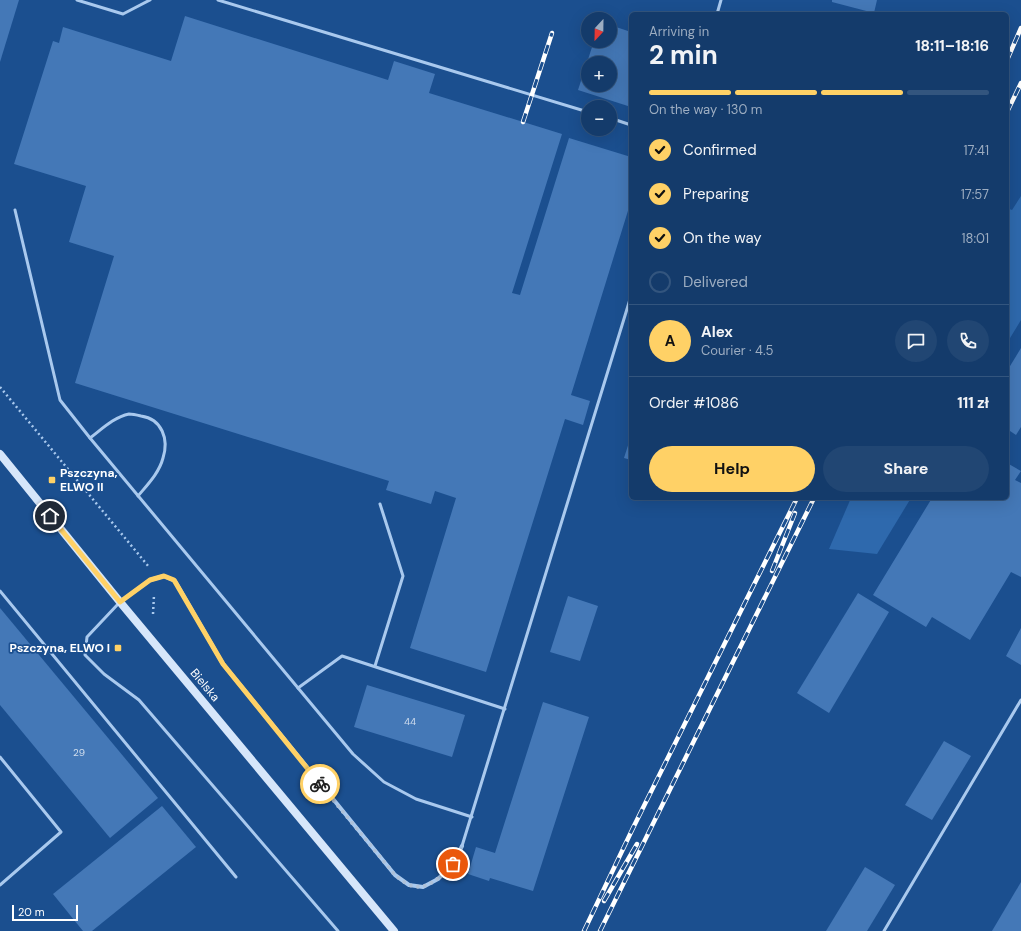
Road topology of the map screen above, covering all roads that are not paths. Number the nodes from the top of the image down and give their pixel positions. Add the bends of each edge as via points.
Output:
1 (77, 0) edge
2 (150, 0) edge
3 (218, 0) edge
4 (721, 0) edge
5 (718, 12) edge
6 (581, 110) edge
7 (617, 120) edge
8 (629, 124) edge
9 (15, 210) dead end
10 (629, 303) edge
11 (90, 438) junction
12 (0, 454) edge
13 (138, 496) junction
14 (380, 504) dead end
15 (0, 591) edge
16 (120, 602) junction
17 (375, 666) junction
18 (298, 688) junction
19 (1021, 700) edge
20 (505, 709) junction
21 (0, 757) edge
22 (472, 817) junction
23 (462, 846) joint
24 (236, 877) dead end
25 (0, 885) edge
26 (338, 931) edge
27 (394, 931) edge
28 (884, 931) edge

1 - 2 lane via 123,14
3 - 6 lane
4 - 5 lane
7 - 8 lane
9 - 11 lane via 60,400
10 - 20 lane
11 - 13 lane
11 - 13 lane via 112,420 130,414 148,417 160,425 165,440 164,457 156,474
12 - 16 main road, Bielska
13 - 18 lane
14 - 17 lane via 403,576
15 - 24 lane
16 - 23 street via 150,580 164,576 174,580 223,664 395,875 409,885 423,887 438,879 453,864
16 - 26 lane via 87,637 85,654 104,674 139,700
16 - 27 main road, Bielska
17 - 18 lane via 342,656
17 - 20 lane
18 - 22 lane via 353,754 384,782 416,799
19 - 28 lane
20 - 22 lane
21 - 25 lane via 61,832
22 - 23 lane

